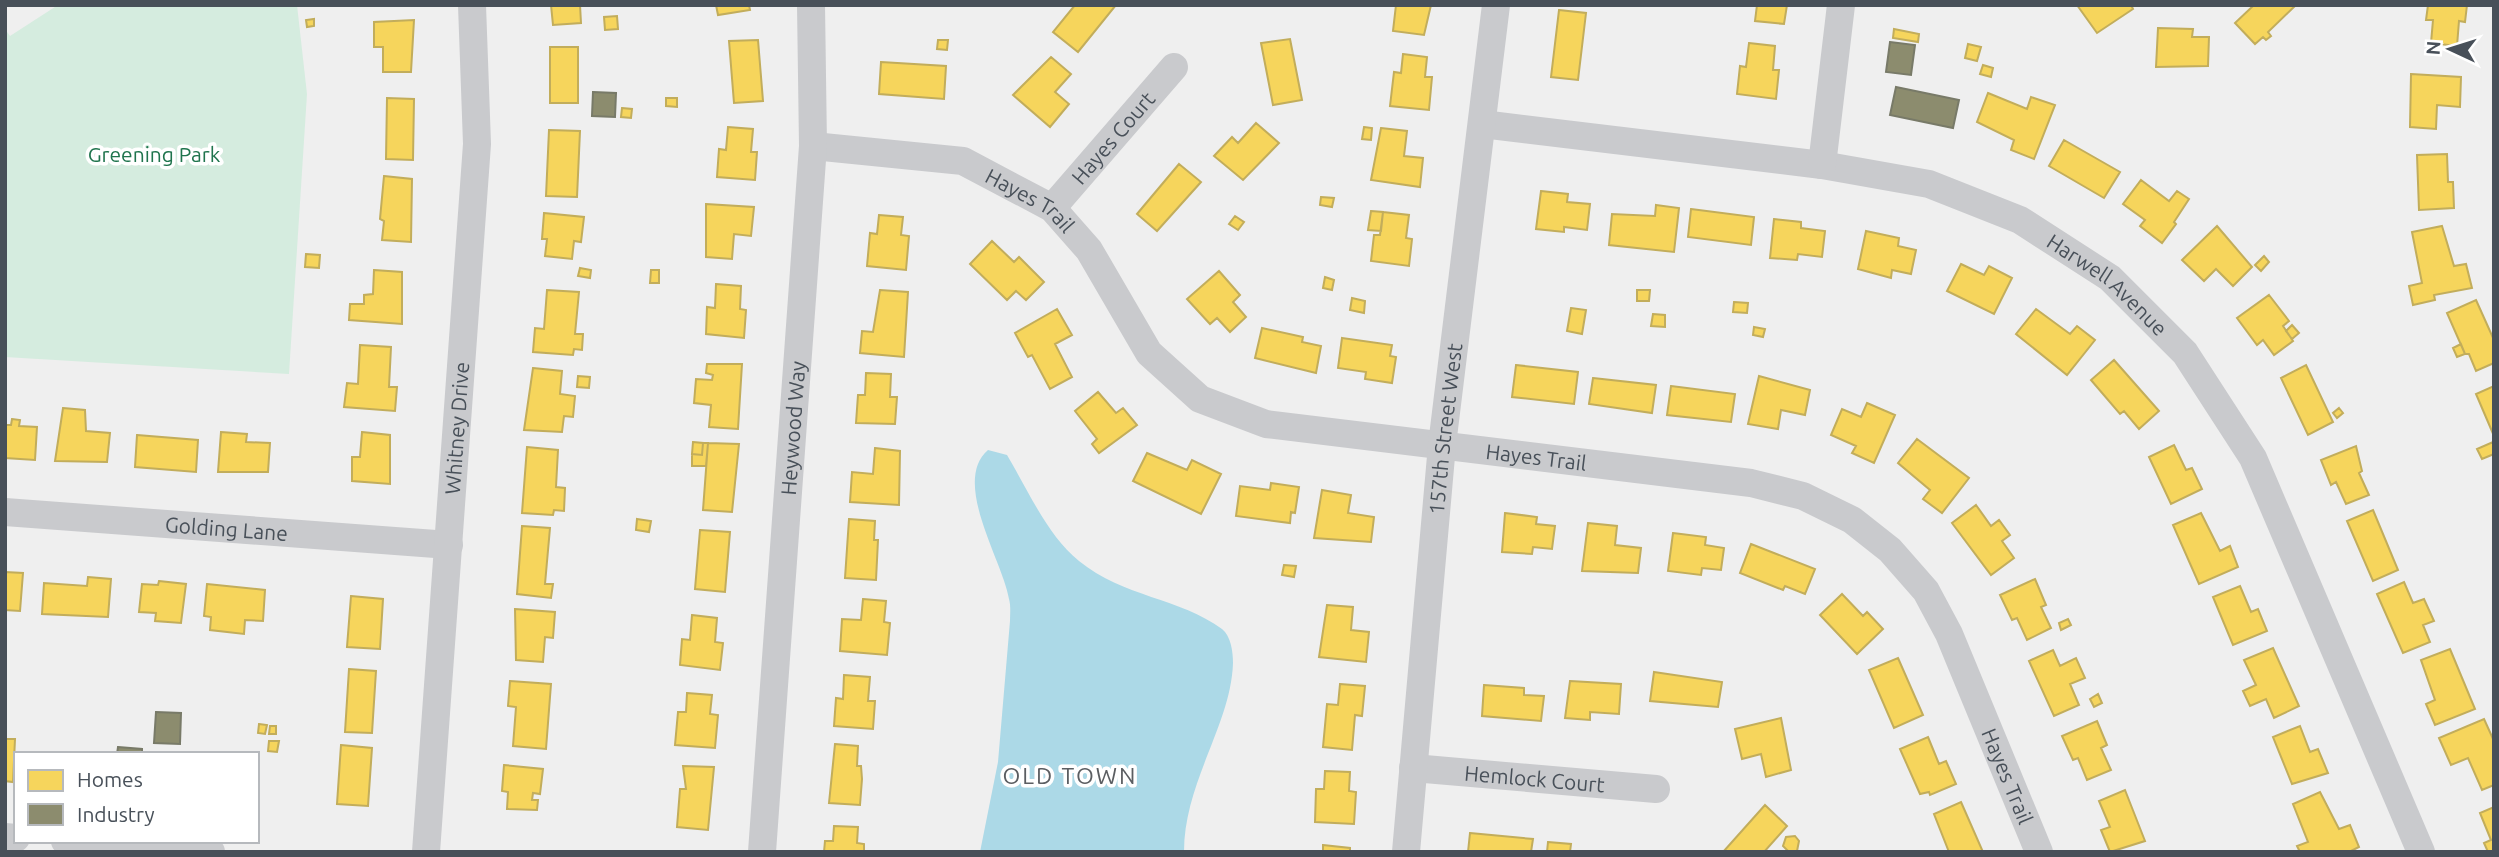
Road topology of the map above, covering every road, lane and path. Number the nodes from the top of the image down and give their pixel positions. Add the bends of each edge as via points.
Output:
1 (472, 5) edge
2 (811, 5) edge
3 (1496, 5) edge
4 (1841, 5) edge
5 (1174, 67) dead end
6 (1482, 124) junction
7 (813, 146) junction
8 (1822, 165) junction
9 (1052, 208) junction
10 (1442, 445) junction
11 (5, 512) edge
12 (449, 545) junction
13 (1413, 768) junction
14 (1656, 789) dead end
15 (73, 843) edge
16 (93, 848) edge
17 (211, 852) edge
18 (426, 852) edge
19 (762, 852) edge
20 (1406, 852) edge
21 (2039, 852) edge
22 (2421, 852) edge

1 - 12 street, Whitney Drive via 477,144
2 - 7 street, Heywood Way
3 - 6 street, 157th Street West
4 - 8 street
5 - 9 street, Hayes Court
6 - 8 street, Harwell Avenue
6 - 10 street, 157th Street West
7 - 9 street, Hayes Trail via 963,161
7 - 19 street, Heywood Way
8 - 22 street, Harwell Avenue via 1929,184 2020,220 2110,278 2185,353 2253,458
9 - 10 street, Hayes Trail via 1089,250 1149,353 1200,399 1266,424
10 - 13 street, 157th Street West
10 - 21 street, Hayes Trail via 1751,483 1803,496 1852,520 1890,550 1926,591 1949,634
11 - 12 street, Golding Lane
12 - 18 street, Whitney Drive
13 - 14 street, Hemlock Court
13 - 20 street, 157th Street West
15 - 16 street
16 - 17 street

